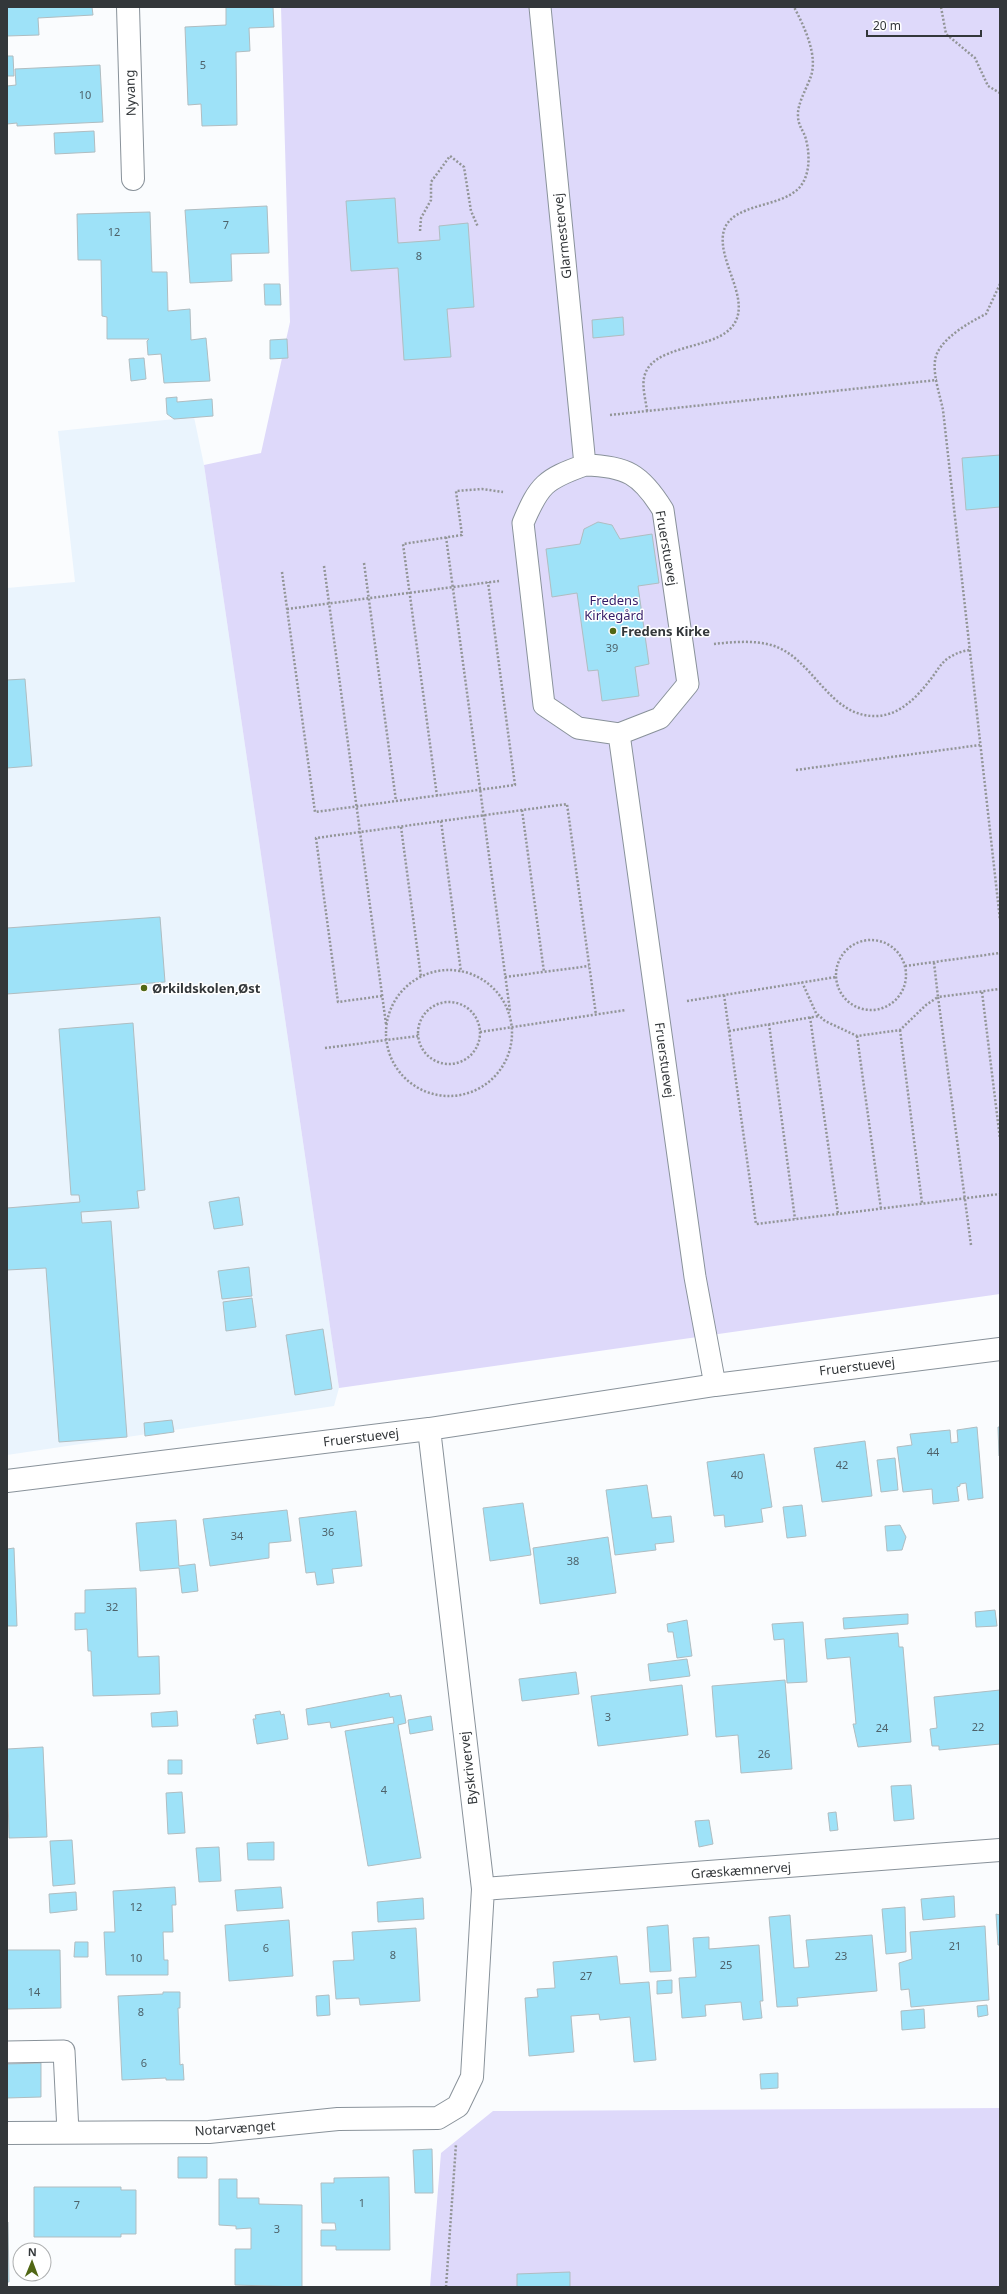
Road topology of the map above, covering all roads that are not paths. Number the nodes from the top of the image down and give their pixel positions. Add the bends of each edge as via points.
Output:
1 (128, 7) edge
2 (540, 7) edge
3 (133, 178) dead end
4 (585, 465) junction
5 (619, 734) junction
6 (1000, 1349) edge
7 (715, 1385) junction
8 (429, 1428) junction
9 (7, 1481) edge
10 (1000, 1850) edge
11 (483, 1889) junction
12 (7, 2052) edge
13 (458, 2106) joint
14 (68, 2132) junction
15 (7, 2133) edge

1 - 3 street, Nyvang
2 - 4 lane, Glarmestervej
4 - 5 lane, Fruerstuevej via 556,475 534,495 523,523 544,705 578,728
4 - 5 lane, Fruerstuevej via 610,466 634,475 651,490 663,510 688,684 660,718
5 - 7 lane, Fruerstuevej via 695,1277
6 - 7 street, Fruerstuevej
7 - 8 street, Fruerstuevej
8 - 9 street, Fruerstuevej
8 - 11 street, Byskrivervej
10 - 11 street, Græskæmnervej
11 - 13 street, Byskrivervej via 472,2077
12 - 14 lane via 64,2051
13 - 14 street, Notarvænget via 438,2118 338,2119 209,2132
14 - 15 street, Notarvænget

